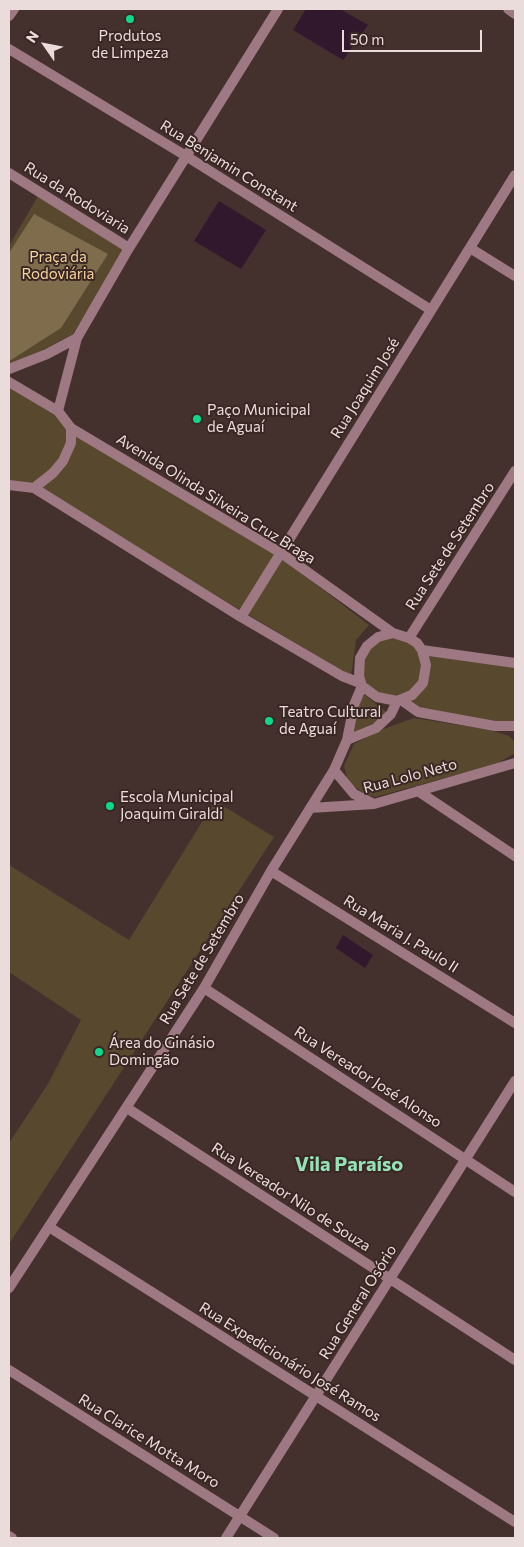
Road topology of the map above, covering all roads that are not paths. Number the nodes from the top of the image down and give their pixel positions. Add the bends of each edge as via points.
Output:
1 (14, 9) edge
2 (278, 9) edge
3 (508, 9) edge
4 (515, 14) edge
5 (9, 16) edge
6 (9, 49) edge
7 (186, 156) junction
8 (9, 173) edge
9 (515, 175) edge
10 (129, 248) junction
11 (470, 248) junction
12 (515, 276) edge
13 (432, 310) junction
14 (77, 338) junction
15 (9, 369) edge
16 (9, 382) edge
17 (58, 411) junction
18 (71, 428) junction
19 (515, 471) edge
20 (9, 485) edge
21 (34, 488) junction
22 (280, 553) junction
23 (241, 616) junction
24 (392, 633) junction
25 (409, 638) junction
26 (422, 650) junction
27 (515, 663) edge
28 (361, 684) junction
29 (399, 700) junction
30 (515, 726) edge
31 (347, 740) junction
32 (515, 763) edge
33 (334, 770) junction
34 (418, 791) junction
35 (374, 804) junction
36 (310, 808) junction
37 (515, 856) edge
38 (271, 872) junction
39 (204, 988) junction
40 (515, 1023) edge
41 (515, 1081) edge
42 (127, 1108) junction
43 (466, 1159) junction
44 (515, 1192) edge
45 (49, 1227) junction
46 (390, 1279) junction
47 (9, 1288) edge
48 (515, 1360) edge
49 (9, 1370) edge
50 (316, 1396) junction
51 (240, 1516) junction
52 (515, 1522) edge
53 (9, 1536) edge
54 (12, 1538) edge
55 (226, 1538) edge
56 (274, 1538) edge

1 - 5 street
2 - 7 street
3 - 4 street
6 - 7 street, Rua Benjamin Constant
7 - 10 street
7 - 13 street, Rua Benjamin Constant
8 - 10 street, Rua da Rodoviaria
9 - 11 street, Rua Joaquim José
10 - 14 street
11 - 12 street
11 - 13 street, Rua Joaquim José
13 - 22 street, Rua Joaquim José
14 - 15 street
14 - 17 street
16 - 17 street
17 - 18 street
18 - 21 street via 71,443 63,462
18 - 22 street, Avenida Olinda Silveira Cruz Braga
19 - 25 street, Rua Sete de Setembro
20 - 21 street
21 - 23 street
22 - 23 street, Rua Joaquim José
22 - 24 street, Avenida Olinda Silveira Cruz Braga
23 - 28 street
24 - 25 street
24 - 28 street via 378,637 366,646 360,658
25 - 26 street
26 - 27 street
26 - 29 street via 426,665 423,683 412,695
28 - 29 street via 377,697
28 - 31 street, Rua Sete de Setembro
29 - 30 street via 418,712 495,726
29 - 31 street via 391,714 376,728
31 - 33 street, Rua Sete de Setembro
32 - 34 street, Rua Lolo Neto
33 - 35 street via 354,794
33 - 36 street, Rua Sete de Setembro
34 - 35 street, Rua Lolo Neto
34 - 37 street
35 - 36 street, Rua Lolo Neto
36 - 38 street, Rua Sete de Setembro
38 - 39 street, Rua Sete de Setembro
38 - 40 street, Rua Maria J. Paulo II
39 - 42 street, Rua Sete de Setembro
39 - 43 street, Rua Vereador José Alonso
41 - 43 street, Rua General Osório
42 - 45 street, Rua Sete de Setembro
42 - 46 street, Rua Vereador Nilo de Souza
43 - 44 street, Rua Vereador José Alonso
43 - 46 street, Rua General Osório
45 - 47 street, Rua Sete de Setembro
45 - 50 street, Rua Expedicionário José Ramos
46 - 48 street, Rua Vereador Nilo de Souza
46 - 50 street, Rua General Osório
49 - 51 street, Rua Clarice Motta Moro
50 - 51 street, Rua General Osório
50 - 52 street, Rua Expedicionário José Ramos
51 - 55 street, Rua General Osório
51 - 56 street, Rua Clarice Motta Moro
53 - 54 street

